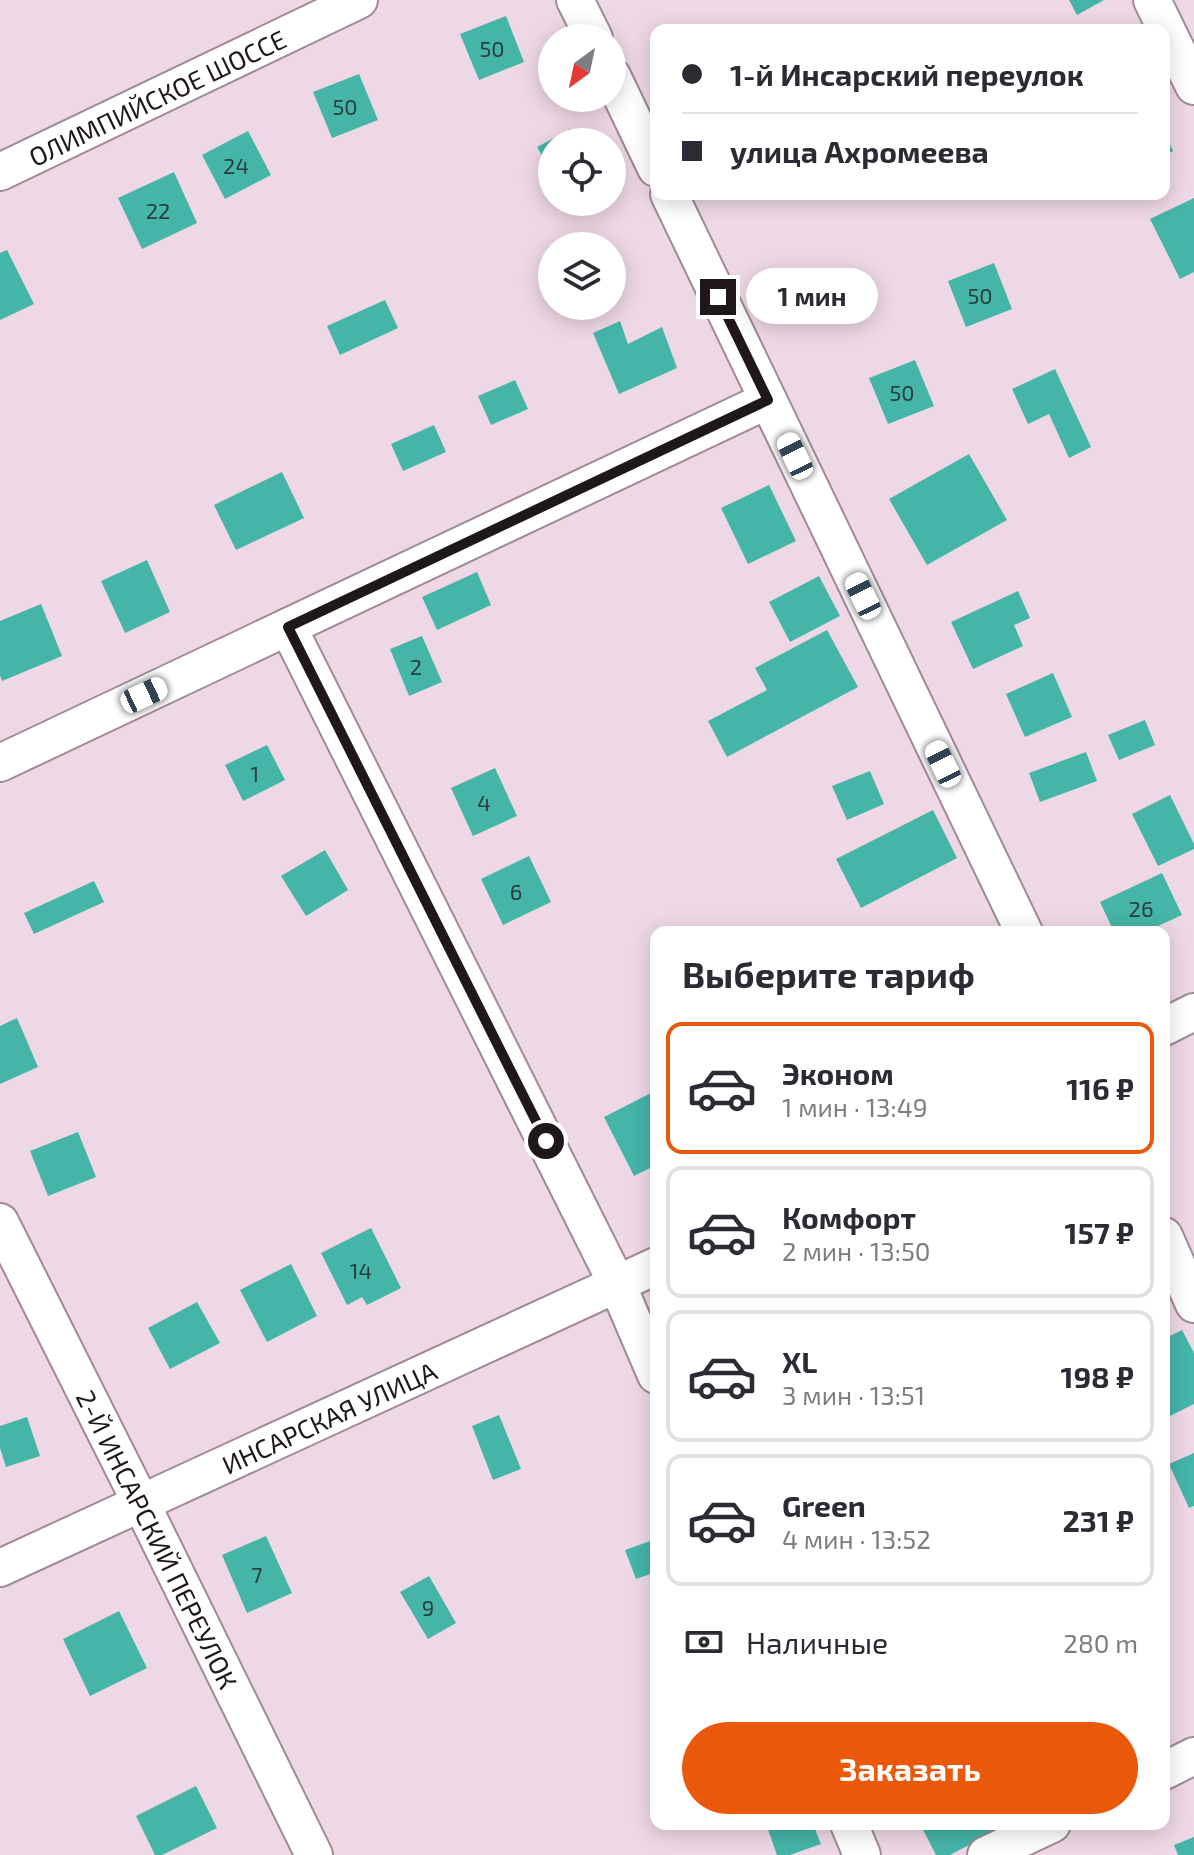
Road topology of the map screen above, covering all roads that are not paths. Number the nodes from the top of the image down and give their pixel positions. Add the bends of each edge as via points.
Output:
1 (359, 0) edge
2 (575, 0) edge
3 (1152, 0) edge
4 (587, 24) edge
5 (1164, 24) edge
6 (1170, 37) edge
7 (1194, 86) edge
8 (626, 105) edge
9 (650, 155) edge
10 (0, 172) edge
11 (672, 200) edge
12 (768, 400) junction
13 (288, 627) junction
14 (0, 763) edge
15 (1021, 926) edge
16 (1194, 1012) edge
17 (1170, 1024) edge
18 (0, 1222) edge
19 (1170, 1250) edge
20 (650, 1269) edge
21 (617, 1284) junction
22 (1194, 1304) edge
23 (650, 1361) edge
24 (141, 1503) junction
25 (0, 1568) edge
26 (1194, 1756) edge
27 (1170, 1768) edge
28 (852, 1830) edge
29 (1039, 1830) edge
30 (314, 1855) edge
31 (862, 1855) edge
32 (986, 1855) edge

1 - 10 street, ОЛИМПИЙСКОЕ ШОССЕ
2 - 4 street
3 - 5 street
6 - 7 street
8 - 9 street
11 - 12 street
12 - 13 street
12 - 15 street
13 - 14 street
13 - 21 street
16 - 17 street
18 - 24 street, 2-Й ИНСАРСКИЙ ПЕРЕУЛОК
19 - 22 street
20 - 21 street, ИНСАРСКАЯ УЛИЦА
21 - 23 street
21 - 24 street, ИНСАРСКАЯ УЛИЦА
24 - 25 street, ИНСАРСКАЯ УЛИЦА
24 - 30 street, 2-Й ИНСАРСКИЙ ПЕРЕУЛОК
26 - 27 street
28 - 31 street
29 - 32 street

